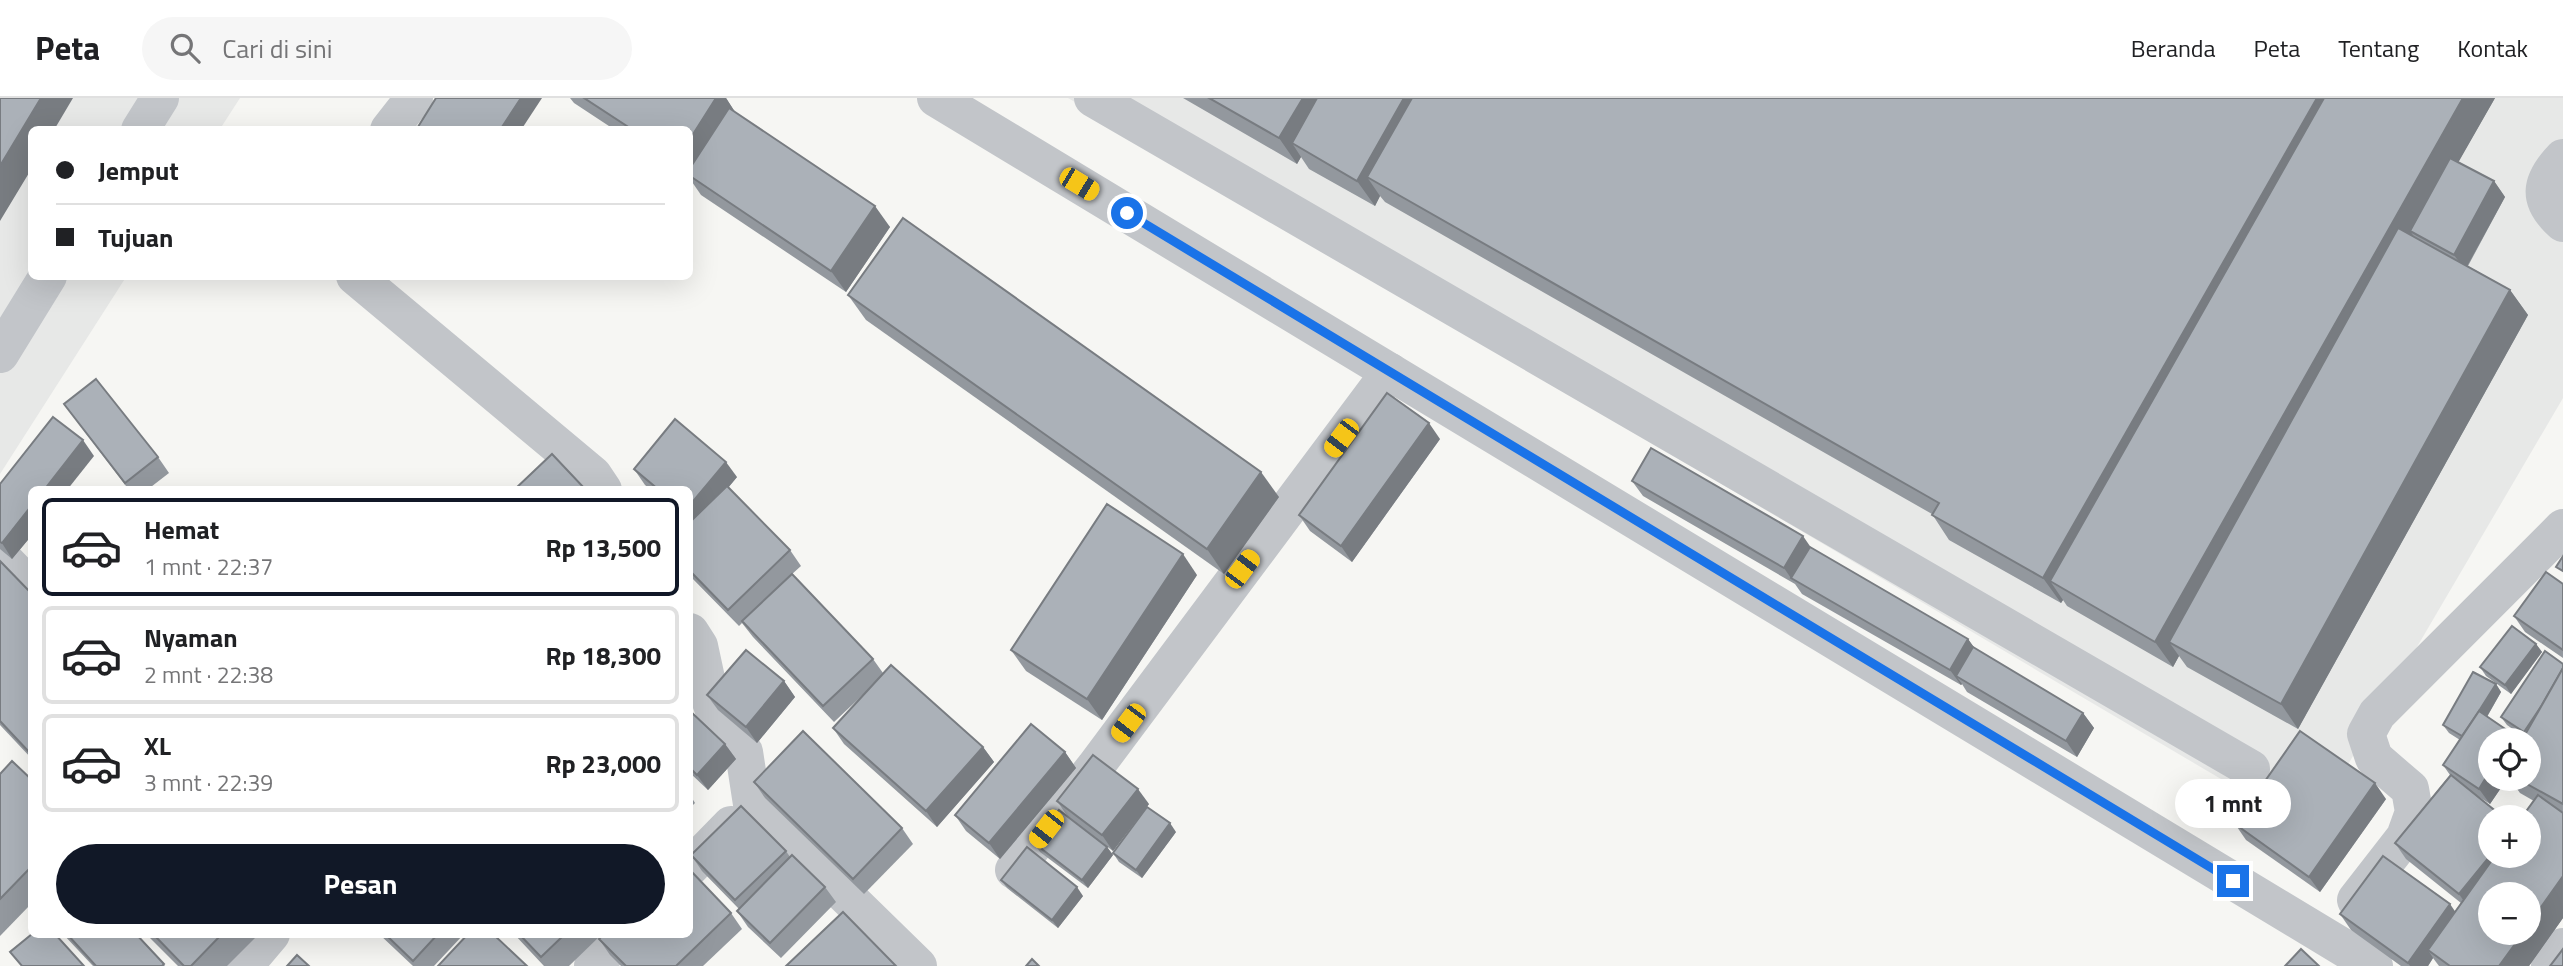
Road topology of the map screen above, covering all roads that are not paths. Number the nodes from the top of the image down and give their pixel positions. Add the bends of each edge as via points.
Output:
1 (160, 98) edge
2 (414, 98) edge
3 (936, 98) edge
4 (1093, 98) edge
5 (143, 126) edge
6 (392, 126) edge
7 (2563, 158) edge
8 (2563, 223) edge
9 (46, 280) edge
10 (360, 280) edge
11 (0, 354) edge
12 (1390, 372) junction
13 (600, 486) edge
14 (2563, 528) edge
15 (0, 556) edge
16 (28, 585) edge
17 (693, 637) edge
18 (2251, 769) dead end
19 (752, 804) junction
20 (693, 864) edge
21 (1014, 870) edge
22 (268, 938) edge
23 (620, 938) edge
24 (2327, 938) junction
25 (2563, 947) edge
26 (244, 966) edge
27 (593, 966) edge
28 (918, 966) edge
29 (2374, 966) edge
30 (2550, 966) edge

1 - 5 street
2 - 6 street
3 - 12 street
4 - 18 street
7 - 8 street via 2550,172 2543,190 2550,212
9 - 11 street
10 - 13 street via 593,475
12 - 21 street
12 - 24 street
14 - 24 street via 2377,714 2366,734 2374,758 2410,789 2414,812 2405,837
15 - 16 street
17 - 19 street via 719,724 744,752
19 - 20 street
19 - 28 street
22 - 26 street
23 - 27 street
24 - 29 street
25 - 30 street

